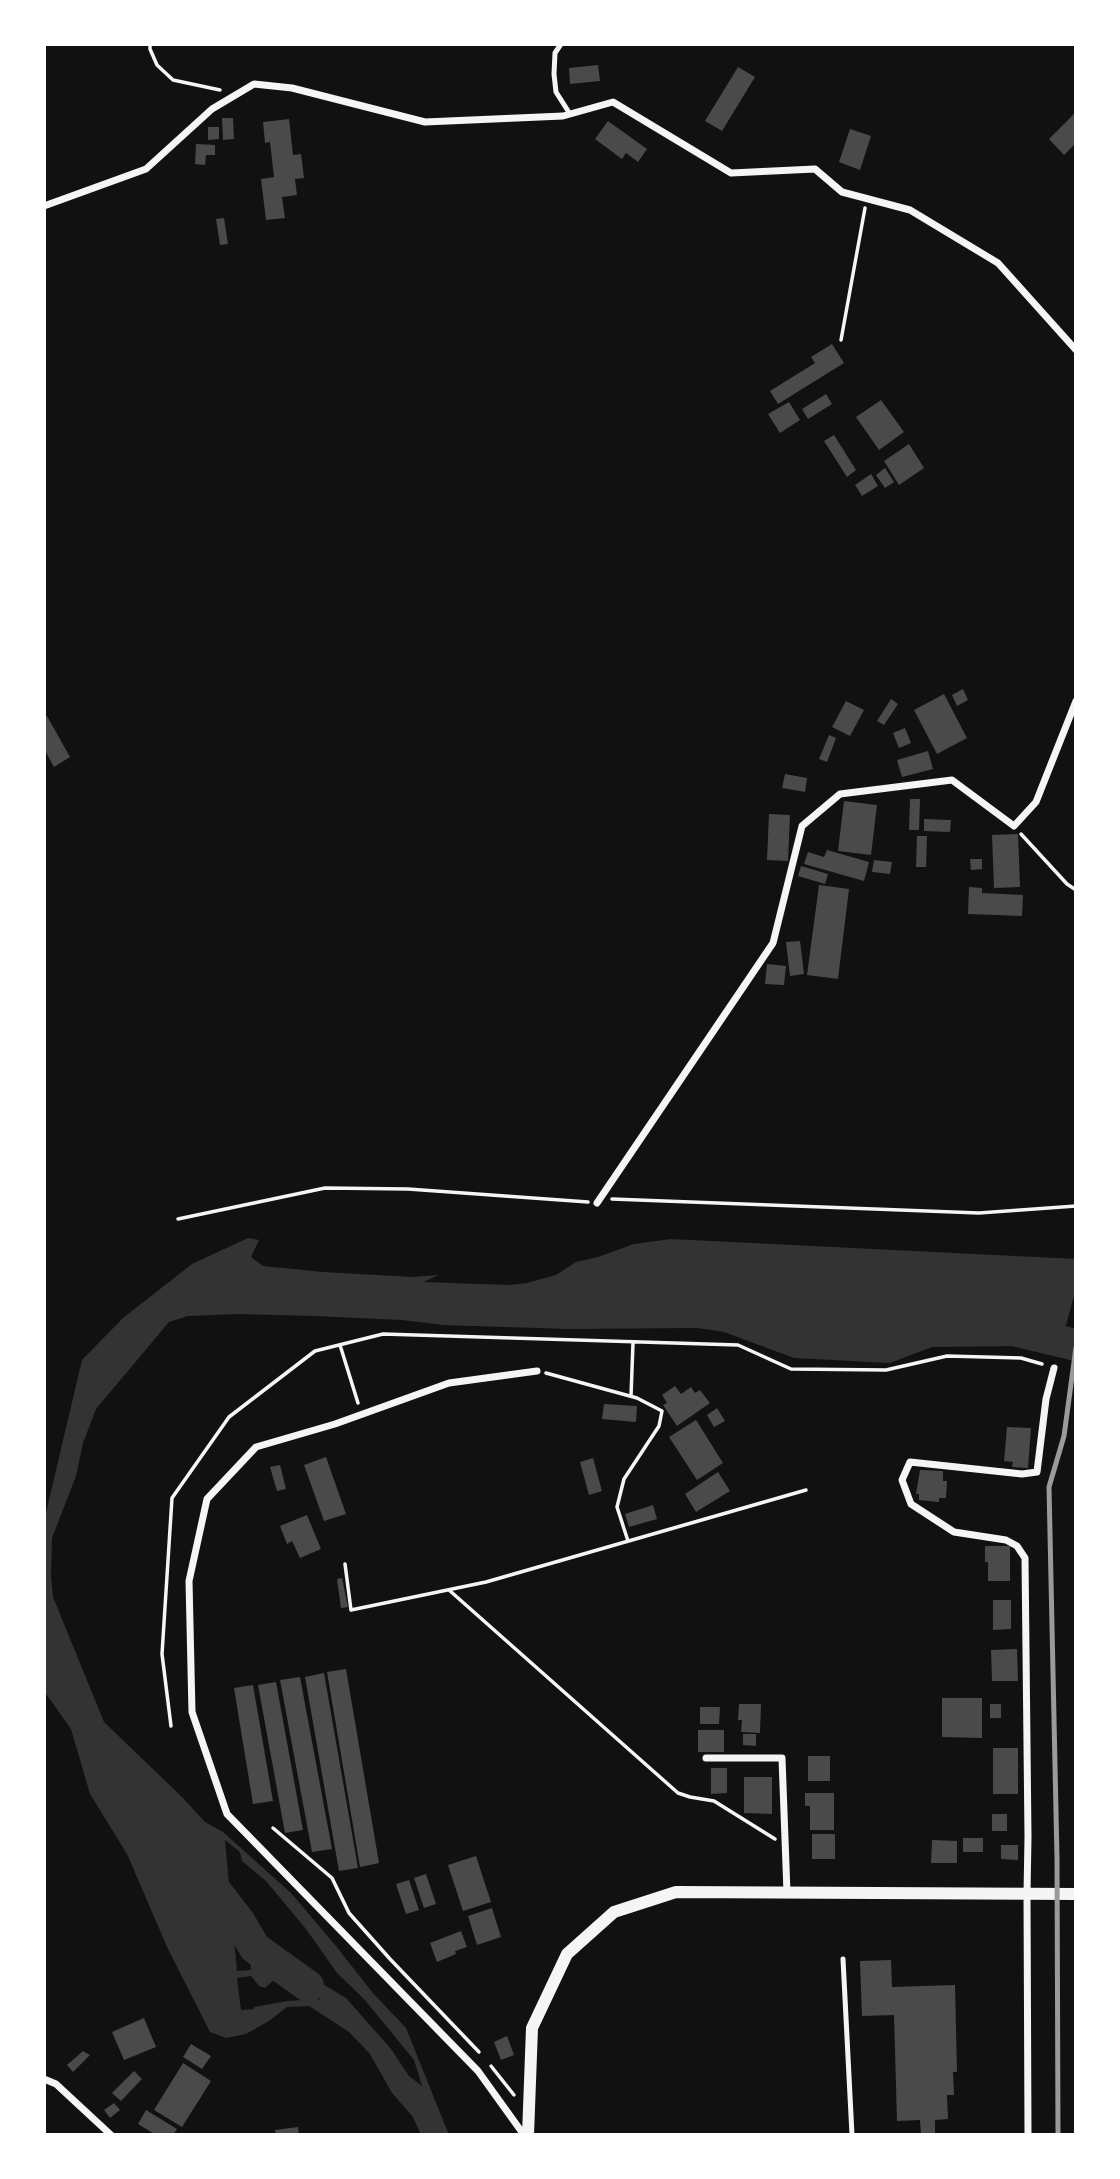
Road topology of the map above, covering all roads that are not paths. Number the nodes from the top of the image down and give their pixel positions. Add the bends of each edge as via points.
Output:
1 (561, 44) edge
2 (570, 114) junction
3 (44, 206) edge
4 (1076, 349) edge
5 (1076, 701) edge
6 (599, 1201) road end
7 (1054, 1368) road end
8 (537, 1371) road end
9 (706, 1758) dead end
10 (787, 1893) junction
11 (1027, 1894) junction
12 (1076, 1895) edge
13 (843, 1959) dead end
14 (44, 2079) edge
15 (111, 2135) edge
16 (526, 2135) edge
17 (852, 2135) edge
18 (1028, 2135) edge

1 - 2 lane via 555,53 556,92
2 - 3 street via 425,122 292,88 254,84 212,109 146,169
2 - 4 street via 613,102 731,173 815,169 842,192 910,210 998,263
5 - 6 street via 1036,802 1014,826 952,780 840,794 802,826 773,943
7 - 11 street via 1037,1472 910,1462 902,1480 911,1504 954,1532 1006,1540 1025,1558
8 - 16 street via 449,1383 256,1447 208,1499 189,1581 192,1712 227,1814 478,2071
9 - 10 street via 782,1758
10 - 11 street
10 - 16 street via 676,1892 614,1912 567,1954 532,2028
11 - 12 street
11 - 18 street
13 - 17 lane
14 - 15 street via 56,2084

